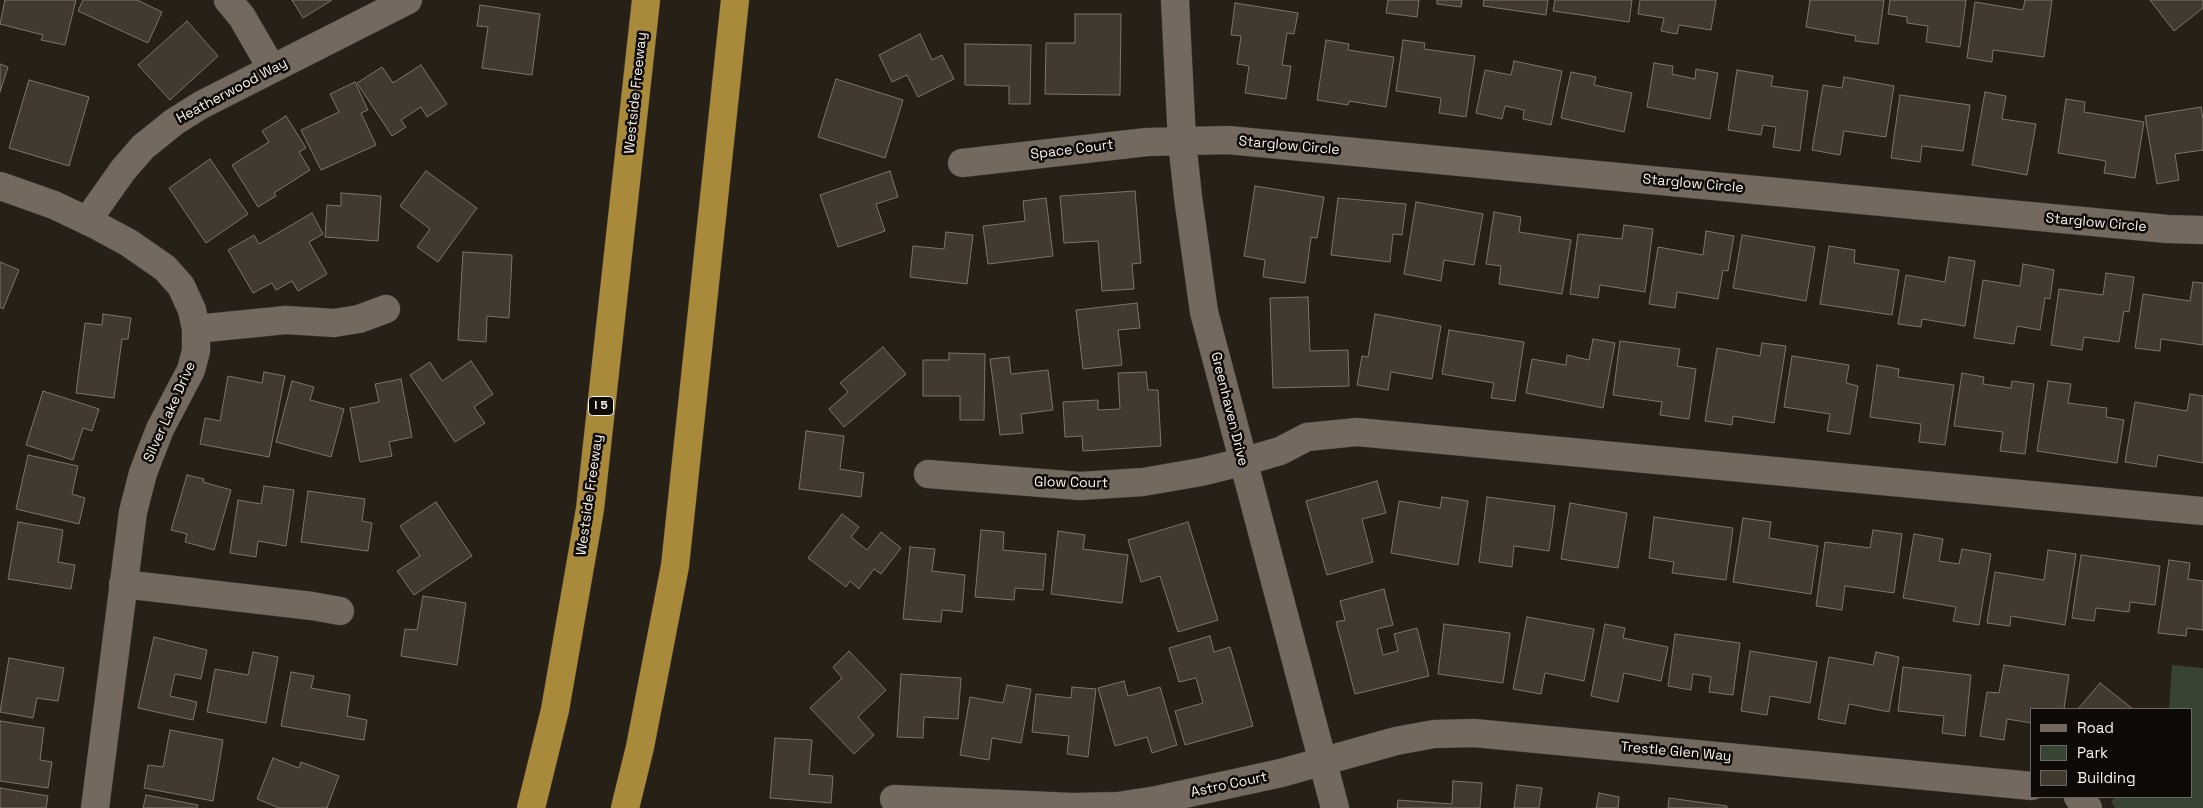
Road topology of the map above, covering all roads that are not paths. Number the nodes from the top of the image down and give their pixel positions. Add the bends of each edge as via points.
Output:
1 (228, 0) edge
2 (408, 0) edge
3 (646, 0) edge
4 (735, 0) edge
5 (1175, 0) edge
6 (272, 69) junction
7 (1182, 141) junction
8 (962, 163) dead end
9 (0, 186) edge
10 (87, 221) junction
11 (2203, 230) edge
12 (386, 309) dead end
13 (196, 329) junction
14 (1242, 462) junction
15 (928, 474) dead end
16 (2203, 511) edge
17 (123, 584) junction
18 (340, 611) dead end
19 (1322, 762) junction
20 (2030, 786) edge
21 (2079, 798) edge
22 (894, 800) dead end
23 (95, 808) edge
24 (532, 808) edge
25 (625, 808) edge
26 (1335, 808) edge
27 (2088, 808) edge

1 - 6 street
2 - 6 street, Heatherwood Way
3 - 24 highway, Westside Freeway / I 5 via 590,509 555,710
4 - 25 highway via 675,566
5 - 7 street, Greenhaven Drive
6 - 10 street, Heatherwood Way via 201,105 143,147 122,170
7 - 8 street, Space Court
7 - 11 street, Starglow Circle via 1228,140
7 - 14 street, Greenhaven Drive via 1204,312
9 - 10 street, Silver Lake Drive via 54,205
10 - 13 street, Silver Lake Drive via 129,243 165,268 181,286
12 - 13 street via 359,319 334,323 286,320
13 - 17 street, Silver Lake Drive via 196,351 191,370 160,429 143,472 133,512
14 - 15 street, Glow Court via 1142,482 1080,486
14 - 16 street via 1280,451 1307,437 1379,433
14 - 19 street, Greenhaven Drive
17 - 18 street
17 - 23 street, Silver Lake Drive
19 - 20 street, Trestle Glen Way via 1396,741 1434,734 1474,733
19 - 22 street, Astro Court via 1167,798 1118,806
19 - 26 street, Greenhaven Drive
21 - 27 street

